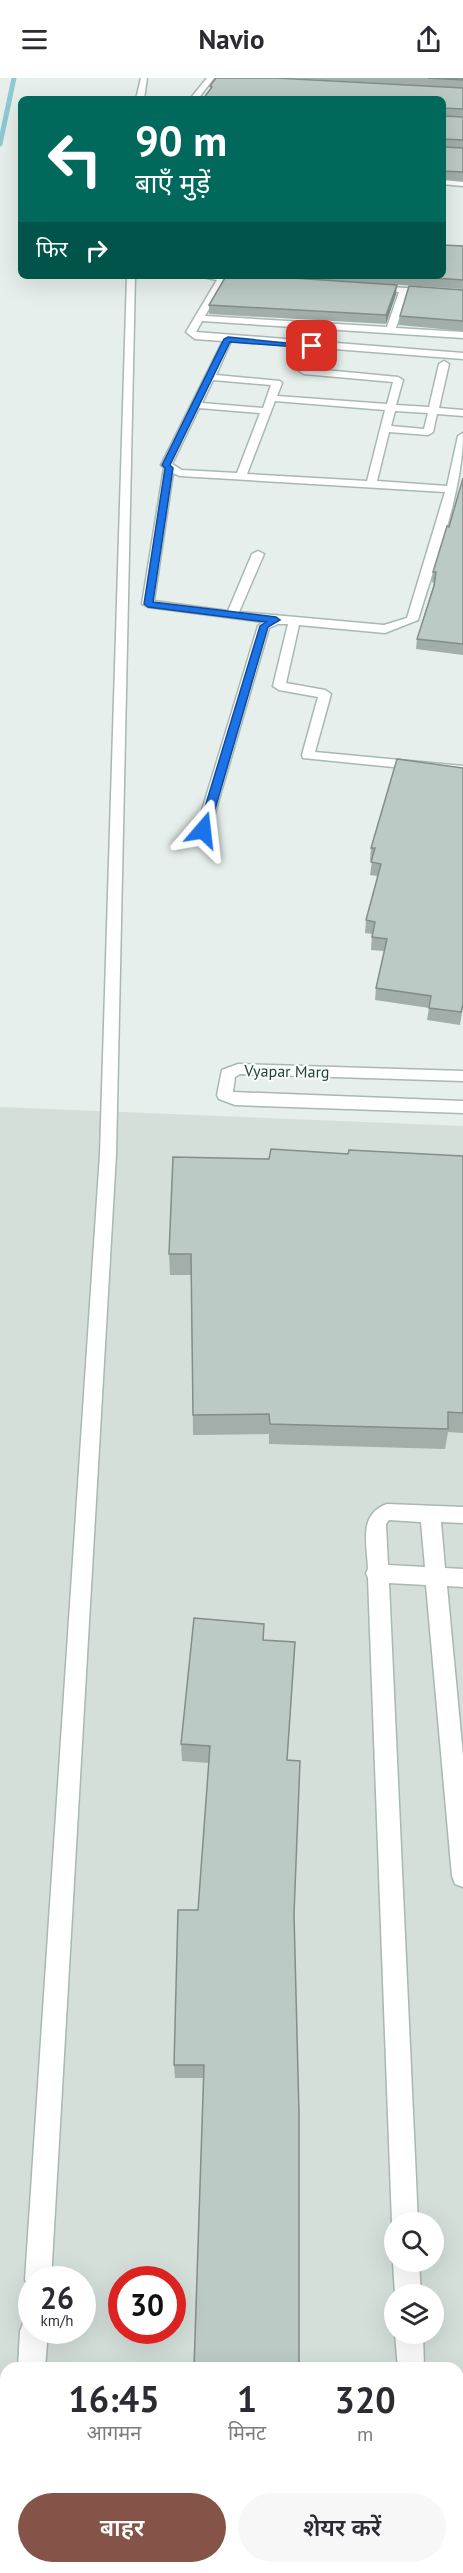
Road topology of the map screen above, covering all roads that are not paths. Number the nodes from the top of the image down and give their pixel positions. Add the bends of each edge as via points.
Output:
1 (144, 78) edge
2 (211, 78) edge
3 (221, 79) edge
4 (141, 96) edge
5 (196, 96) edge
6 (446, 182) edge
7 (463, 184) edge
8 (131, 279) edge
9 (221, 279) edge
10 (359, 287) edge
11 (404, 290) junction
12 (463, 294) edge
13 (199, 318) junction
14 (390, 332) junction
15 (463, 334) edge
16 (228, 339) junction
17 (463, 356) edge
18 (306, 362) junction
19 (444, 364) dead end
20 (210, 377) junction
21 (271, 398) junction
22 (196, 405) junction
23 (391, 407) junction
24 (433, 410) junction
25 (266, 411) junction
26 (463, 412) edge
27 (385, 429) junction
28 (463, 436) edge
29 (169, 468) junction
30 (242, 476) junction
31 (371, 484) junction
32 (451, 489) junction
33 (258, 554) dead end
34 (232, 615) junction
35 (276, 620) junction
36 (294, 622) junction
37 (463, 770) edge
38 (203, 830) dead end
39 (463, 1076) edge
40 (463, 1107) edge
41 (430, 1513) junction
42 (463, 1515) edge
43 (376, 1573) junction
44 (435, 1576) junction
45 (463, 1578) edge
46 (463, 1876) edge
47 (405, 2212) edge
48 (39, 2266) edge
49 (33, 2344) edge
50 (410, 2344) edge
51 (32, 2362) edge
52 (411, 2362) edge

1 - 4 street
2 - 3 street
2 - 5 street
6 - 7 street
8 - 48 street via 108,1154
9 - 13 street
10 - 11 street
11 - 12 street
11 - 14 street
13 - 14 street
13 - 16 street via 192,334
14 - 15 street
16 - 18 street
16 - 20 street
17 - 18 street
18 - 23 street via 398,380
19 - 24 street
20 - 21 street via 277,382
20 - 22 street
21 - 23 street
21 - 25 street
22 - 25 street
22 - 29 street via 166,465
23 - 24 street
23 - 27 street
24 - 26 street
24 - 27 street via 429,432
25 - 30 street
27 - 31 street
28 - 32 street
29 - 30 street via 180,473
29 - 34 street via 148,604
30 - 31 street
31 - 32 street
32 - 36 street via 412,620 385,628
33 - 34 street
34 - 35 street
35 - 36 street
35 - 38 street via 264,626
36 - 37 street via 279,686 325,694 308,755
39 - 40 street, Vyapar Marg via 238,1069 228,1074 225,1095 235,1099
41 - 42 street
41 - 43 street via 387,1512 377,1518
41 - 44 street
43 - 44 street
43 - 47 street
44 - 45 street
44 - 46 street
49 - 51 street
50 - 52 street

